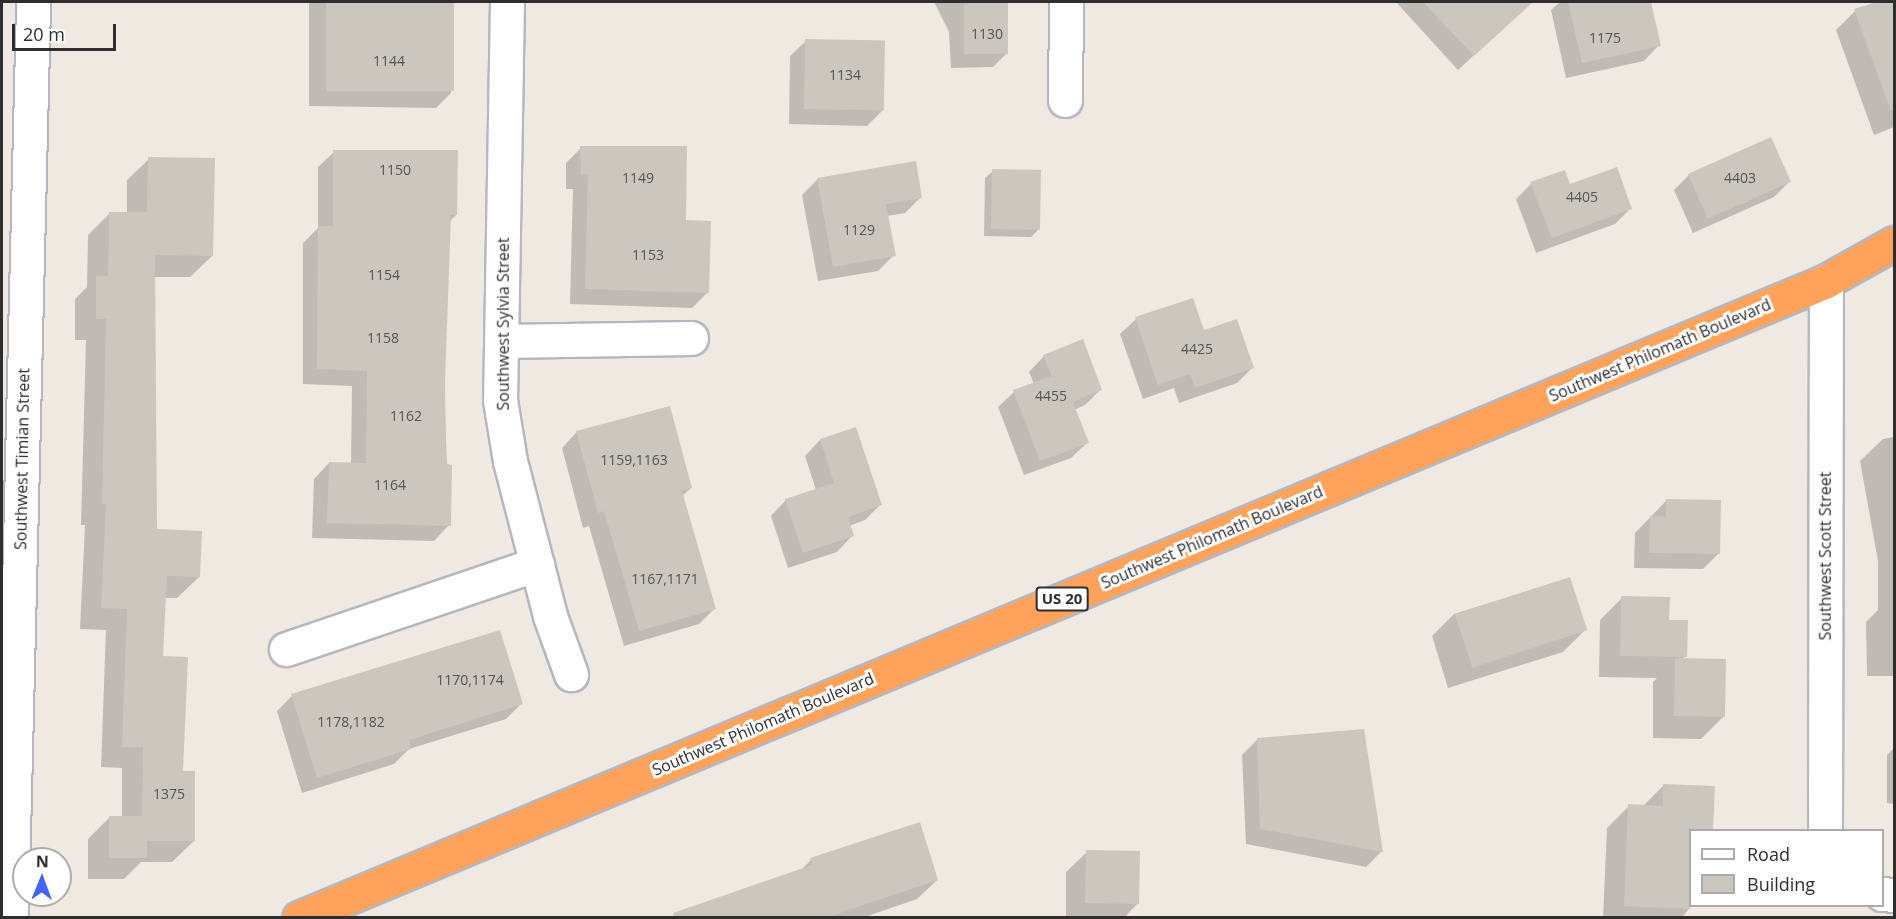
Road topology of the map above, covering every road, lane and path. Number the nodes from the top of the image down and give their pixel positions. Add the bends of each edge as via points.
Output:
1 (33, 2) edge
2 (507, 2) edge
3 (1066, 2) edge
4 (1065, 100) dead end
5 (1894, 243) edge
6 (1894, 265) edge
7 (1826, 281) junction
8 (691, 338) dead end
9 (501, 341) junction
10 (537, 564) junction
11 (286, 649) dead end
12 (571, 674) dead end
13 (1825, 829) edge
14 (11, 918) edge
15 (299, 918) edge

1 - 14 street, Southwest Timian Street
2 - 9 street, Southwest Sylvia Street
3 - 4 street
5 - 7 highway, Southwest Philomath Boulevard / US 20
6 - 7 highway, Southwest Philomath Boulevard / US 20
7 - 13 street, Southwest Scott Street
7 - 15 highway, Southwest Philomath Boulevard / US 20
8 - 9 street
9 - 10 street, Southwest Sylvia Street via 500,400 510,461
10 - 11 street
10 - 12 street, Southwest Sylvia Street

